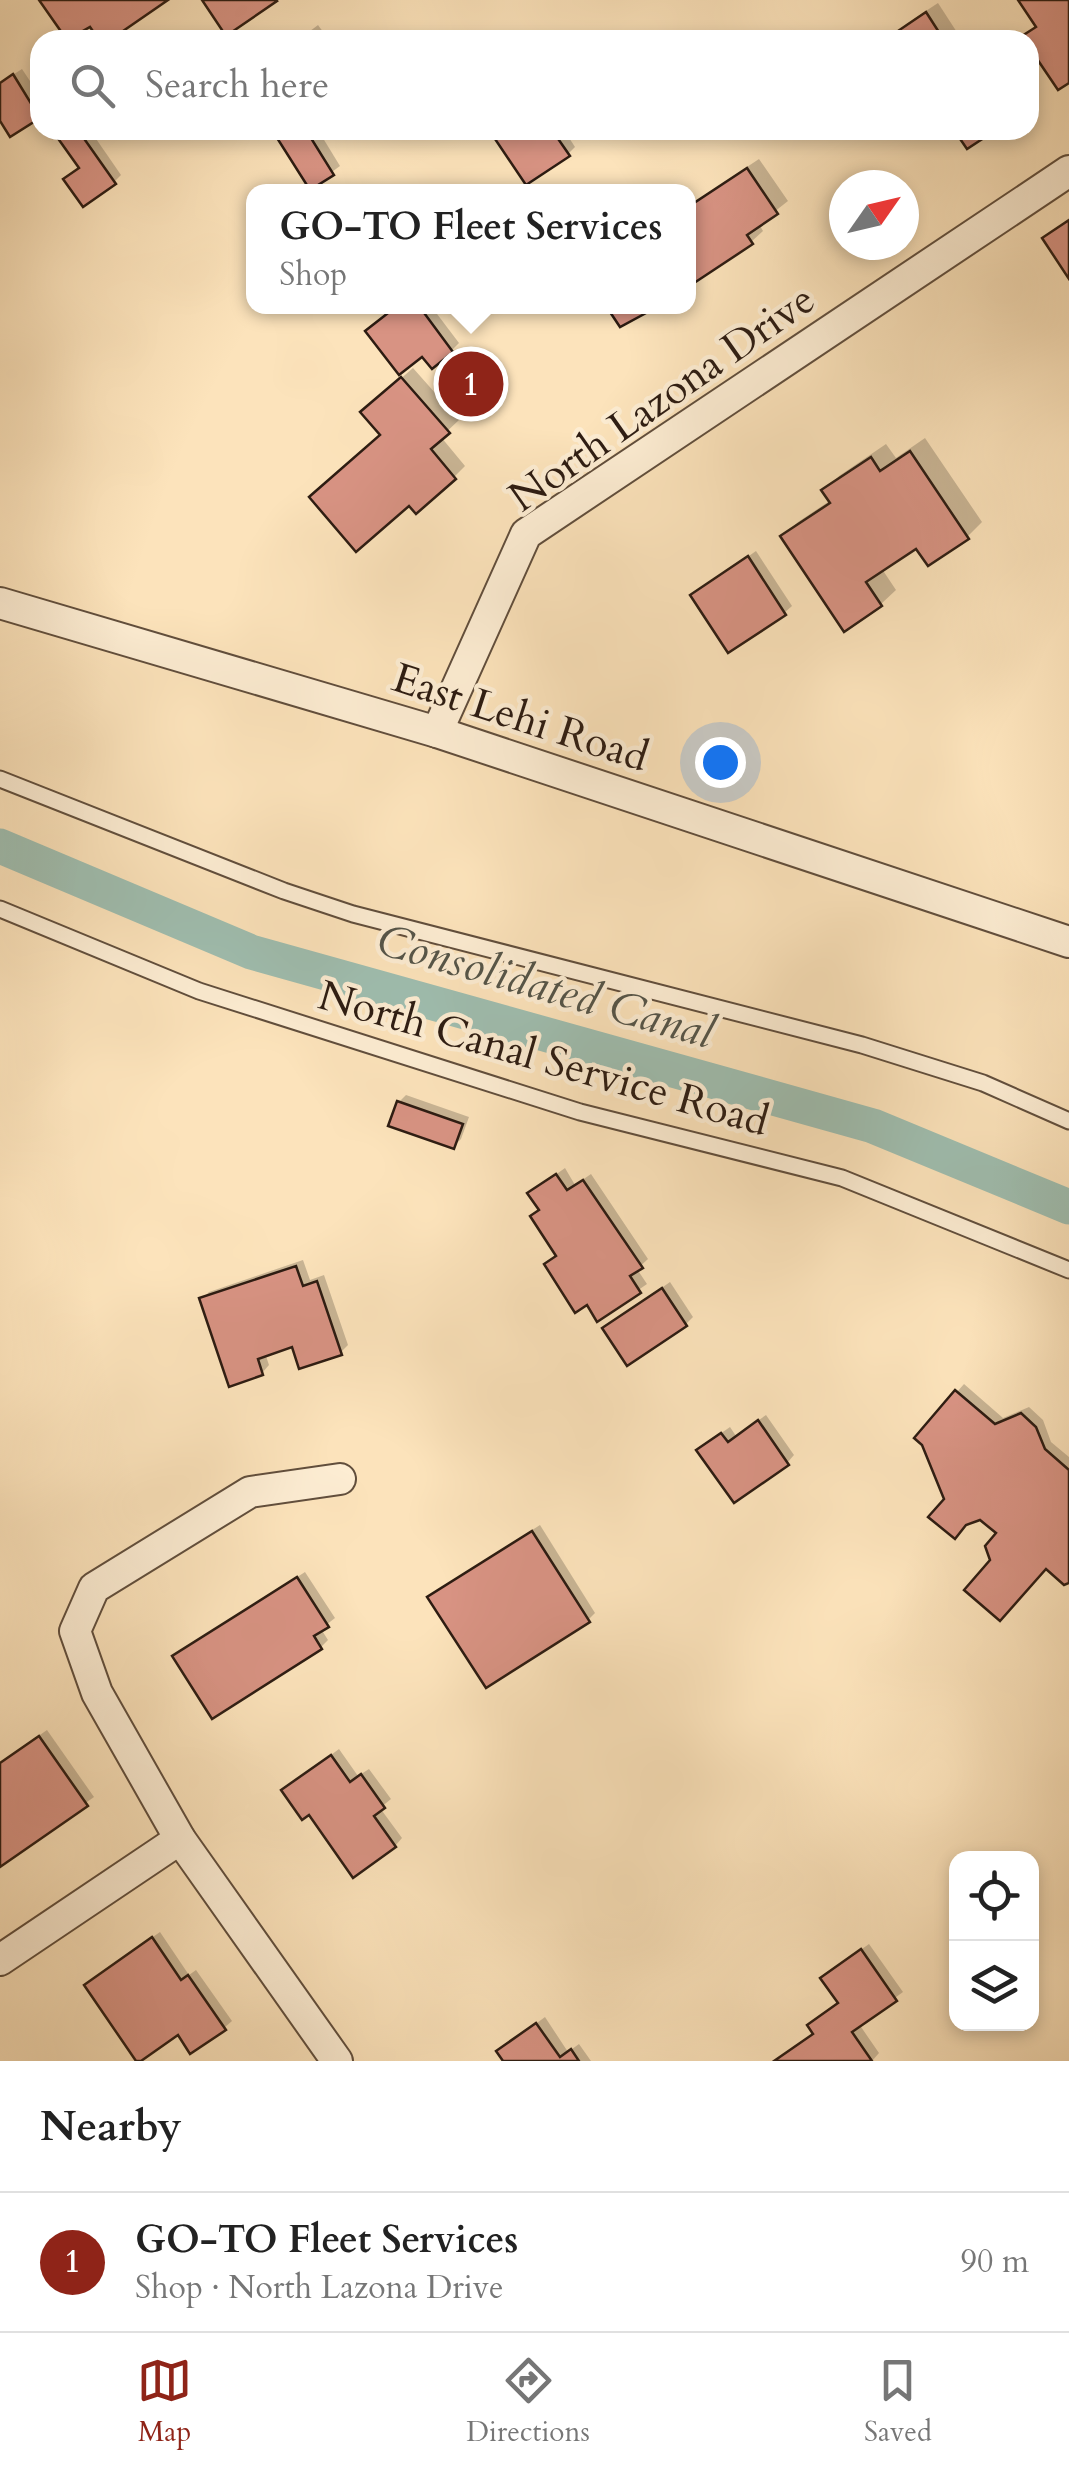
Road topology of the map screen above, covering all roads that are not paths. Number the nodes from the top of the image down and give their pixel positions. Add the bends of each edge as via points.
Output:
1 (1069, 171) edge
2 (0, 603) edge
3 (437, 732) junction
4 (0, 779) edge
5 (0, 910) edge
6 (1069, 942) edge
7 (1069, 1122) edge
8 (1069, 1270) edge
9 (340, 1479) dead end
10 (180, 1839) junction
11 (0, 1960) edge
12 (337, 2061) edge

1 - 3 street, North Lazona Drive via 526,534
2 - 3 street, East Lehi Road
3 - 6 street, East Lehi Road
4 - 7 lane via 354,914 862,1045 984,1084
5 - 8 lane, North Canal Service Road via 199,991 580,1112 842,1178
9 - 10 street via 250,1492 94,1588 75,1631 96,1693
10 - 11 street
10 - 12 street

